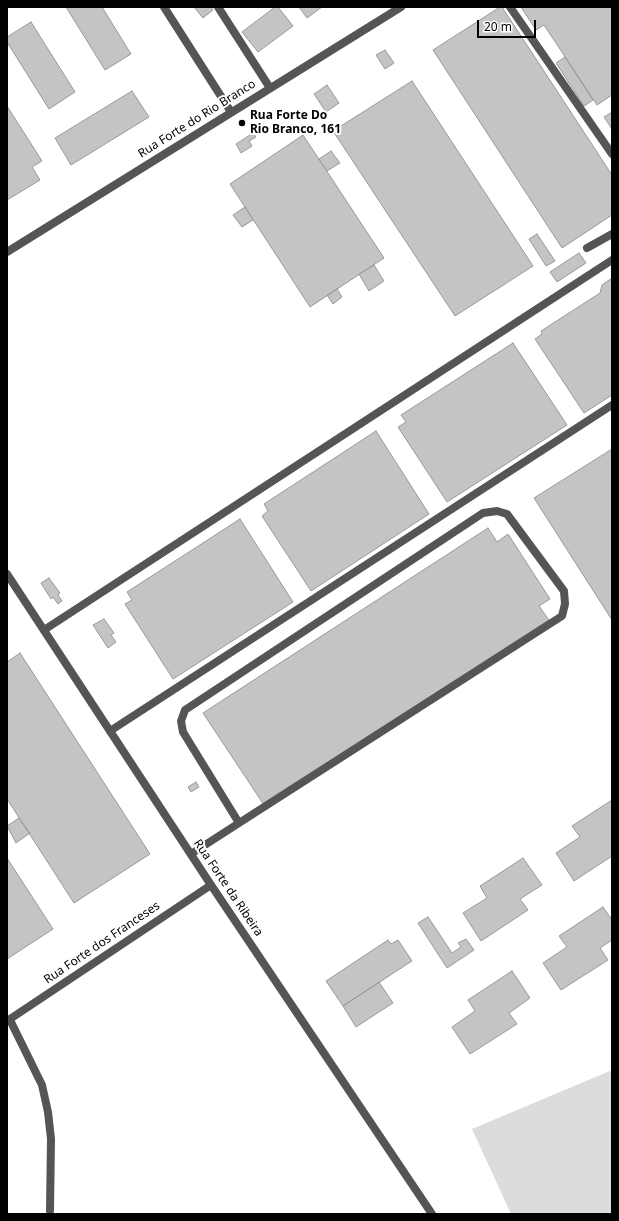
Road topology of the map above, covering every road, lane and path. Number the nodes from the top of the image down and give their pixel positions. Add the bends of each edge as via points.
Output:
1 (164, 7) edge
2 (218, 7) edge
3 (401, 7) edge
4 (510, 7) edge
5 (270, 88) junction
6 (231, 112) junction
7 (612, 154) edge
8 (612, 234) edge
9 (587, 248) dead end
10 (7, 252) edge
11 (612, 260) edge
12 (612, 405) edge
13 (7, 574) edge
14 (44, 630) junction
15 (110, 731) junction
16 (240, 823) junction
17 (191, 854) junction
18 (211, 885) junction
19 (8, 1021) edge
20 (50, 1211) dead end
21 (432, 1214) edge

1 - 6 street
2 - 5 street
3 - 5 street, Rua Forte do Rio Branco
4 - 7 street
5 - 6 street, Rua Forte do Rio Branco
6 - 10 street, Rua Forte do Rio Branco
8 - 9 street
11 - 14 street
12 - 15 street
13 - 14 street, Rua Forte da Ribeira
14 - 15 street, Rua Forte da Ribeira
15 - 17 street, Rua Forte da Ribeira
16 - 16 street via 562,616 565,604 564,591 507,514 497,511 482,513 185,710 181,721 183,732
16 - 17 street
17 - 18 street, Rua Forte da Ribeira
18 - 19 street, Rua Forte dos Franceses
18 - 21 street, Rua Forte da Ribeira
19 - 20 street via 42,1085 48,1112

